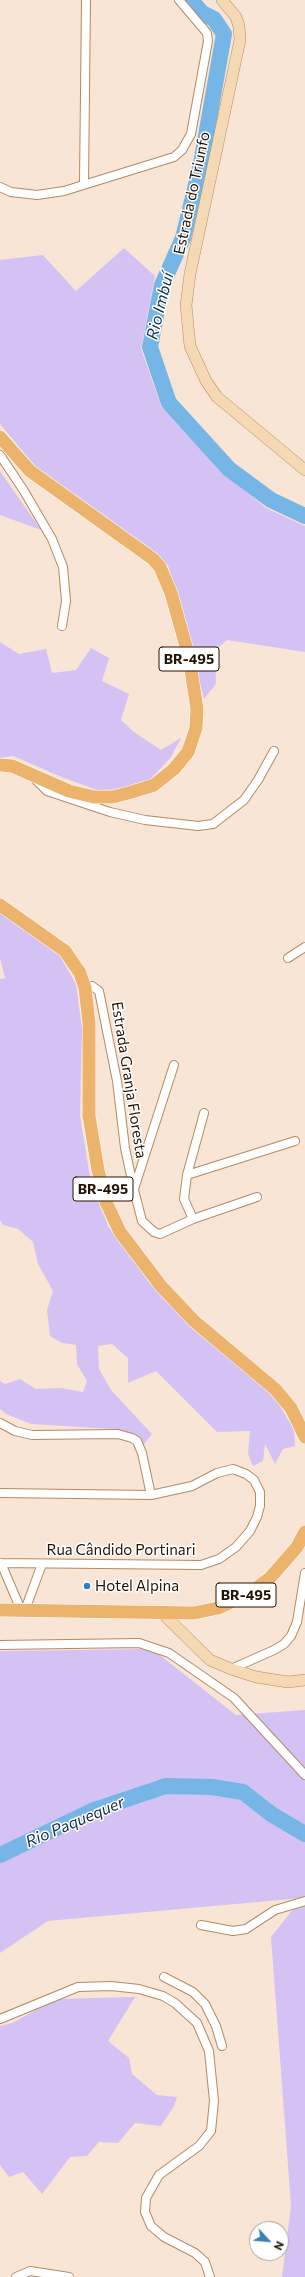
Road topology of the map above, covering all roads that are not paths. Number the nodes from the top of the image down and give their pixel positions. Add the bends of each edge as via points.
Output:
1 (86, 0) edge
2 (179, 0) edge
3 (222, 0) edge
4 (84, 184) junction
5 (0, 187) edge
6 (0, 437) edge
7 (0, 456) edge
8 (305, 470) edge
9 (62, 626) dead end
10 (274, 751) dead end
11 (0, 765) edge
12 (28, 773) junction
13 (0, 905) edge
14 (305, 947) edge
15 (288, 958) dead end
16 (85, 988) junction
17 (174, 1065) dead end
18 (204, 1113) dead end
19 (295, 1141) dead end
20 (187, 1175) junction
21 (134, 1190) junction
22 (257, 1197) dead end
23 (193, 1219) junction
24 (0, 1423) edge
25 (305, 1437) edge
26 (0, 1493) edge
27 (151, 1495) junction
28 (305, 1532) edge
29 (1, 1563) edge
30 (42, 1564) junction
31 (305, 1573) edge
32 (0, 1610) edge
33 (23, 1610) junction
34 (161, 1612) junction
35 (0, 1645) edge
36 (232, 1669) junction
37 (305, 1680) edge
38 (305, 1774) edge
39 (305, 1901) edge
40 (201, 1925) dead end
41 (164, 1977) dead end
42 (0, 2019) edge
43 (216, 2026) junction
44 (204, 2036) junction
45 (222, 2046) dead end
46 (16, 2277) edge
47 (69, 2277) edge
48 (210, 2277) edge

1 - 4 street
2 - 4 street via 207,33 208,41 187,144 174,157
3 - 8 street, Estrada do Triunfo via 228,4 236,17 240,40 190,274 186,305 190,346 206,381 217,397
4 - 5 street via 64,191 37,195 11,192
6 - 12 main road, BR-495 via 30,471 153,559 160,567 171,593 189,657 197,710 196,728 188,752 174,769 154,785 113,796 94,796 69,791
7 - 9 street via 52,539 64,567 66,601
10 - 12 street via 244,800 213,824 198,826 138,818 70,800 47,791
11 - 12 main road, BR-495 via 12,766
13 - 16 main road, BR-495 via 64,951 80,973
14 - 15 street
16 - 21 street, Estrada Granja Floresta via 92,986 99,991 105,1013
16 - 25 main road, BR-495 via 89,1023 89,1116 106,1202 120,1232 160,1286 194,1321 274,1389 291,1408
17 - 21 street
18 - 20 street
19 - 20 street
20 - 23 street via 184,1199
21 - 23 street via 142,1221 154,1232 160,1234
22 - 23 street
24 - 27 street via 15,1431 32,1435 118,1434 132,1438 137,1441 142,1453
26 - 27 street, Rua Cândido Portinari
27 - 30 street, Rua Cândido Portinari via 192,1486 217,1473 233,1469 254,1480 260,1492 260,1506 254,1524 236,1547 219,1559 201,1565
28 - 34 main road, BR-495 via 297,1547 270,1578 250,1593 218,1608 194,1613
29 - 30 street, Rua Cândido Portinari
29 - 33 street
30 - 33 street
31 - 36 street via 297,1622 291,1636 274,1650
32 - 33 main road, BR-495
33 - 34 main road, BR-495
34 - 36 street via 197,1650 210,1660
35 - 38 street via 140,1643 170,1653 234,1698
36 - 37 street via 256,1677 288,1682
39 - 40 street via 274,1910 246,1929 233,1931
41 - 43 street via 179,1983 199,1997 210,2011
42 - 44 street via 78,1987 139,1988 163,1996 187,2012
43 - 44 street
43 - 45 street
44 - 48 street via 210,2051 214,2101 211,2131 199,2146 159,2175 146,2198 145,2212 151,2226 164,2237 195,2253 205,2262
46 - 47 street via 35,2272

